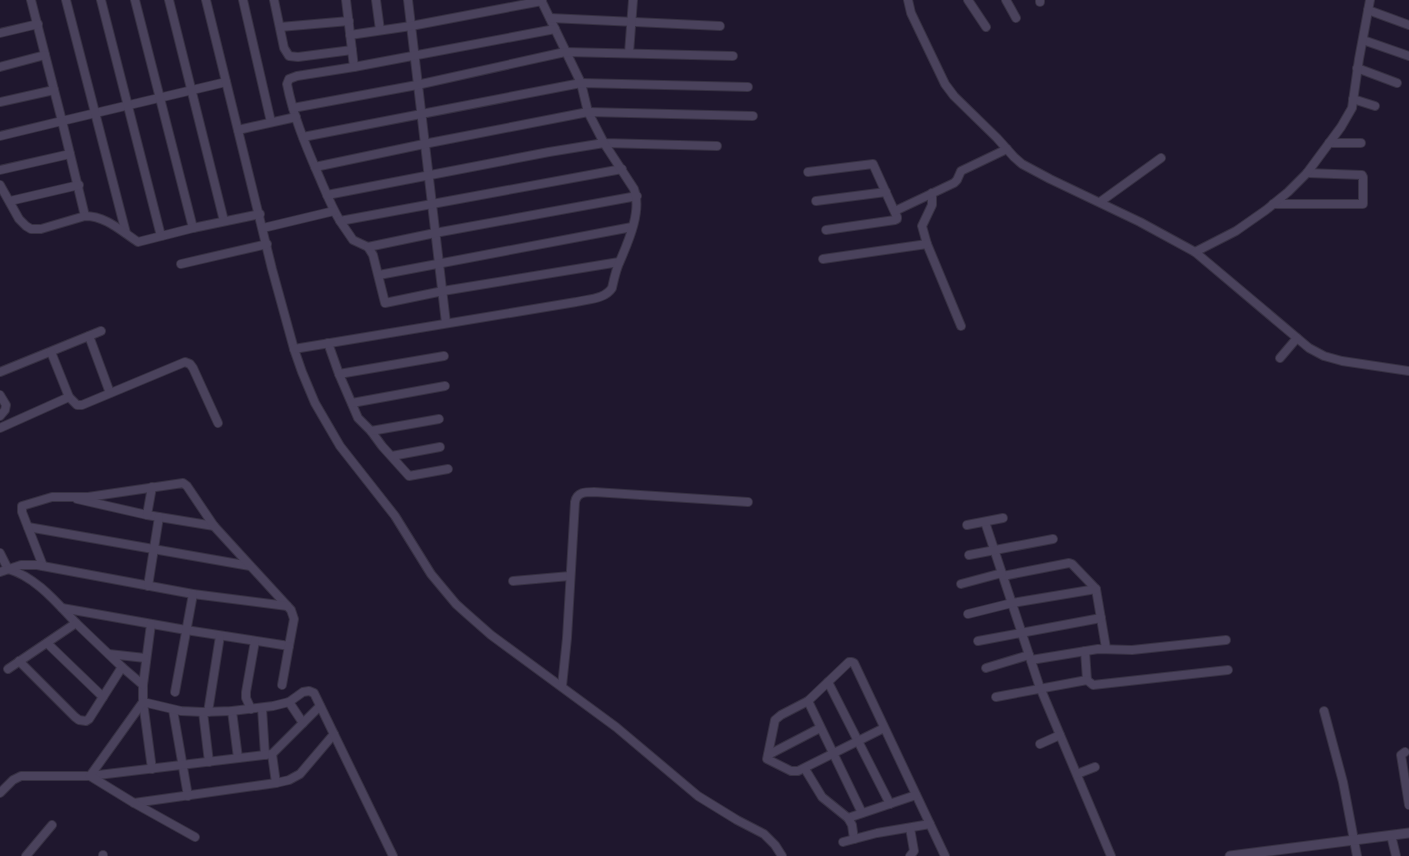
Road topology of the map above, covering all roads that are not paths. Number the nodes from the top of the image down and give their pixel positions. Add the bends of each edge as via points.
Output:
1 (31, 0) edge
2 (66, 0) edge
3 (101, 0) edge
4 (135, 0) edge
5 (169, 0) edge
6 (206, 0) edge
7 (243, 0) edge
8 (274, 0) edge
9 (346, 0) edge
10 (376, 0) edge
11 (408, 0) edge
12 (633, 0) edge
13 (908, 0) edge
14 (968, 0) edge
15 (1006, 0) edge
16 (1370, 0) edge
17 (542, 1) edge
18 (1368, 10) junction
19 (550, 18) junction
20 (1016, 18) dead end
21 (349, 21) junction
22 (632, 22) junction
23 (38, 24) junction
24 (1409, 25) edge
25 (411, 26) junction
26 (720, 26) dead end
27 (280, 27) junction
28 (986, 27) dead end
29 (555, 29) junction
30 (380, 30) junction
31 (0, 33) edge
32 (350, 35) junction
33 (1362, 40) junction
34 (352, 50) junction
35 (566, 52) junction
36 (629, 53) junction
37 (45, 55) junction
38 (414, 55) junction
39 (733, 56) dead end
40 (1409, 56) edge
41 (354, 67) junction
42 (0, 68) edge
43 (1358, 68) junction
44 (226, 82) junction
45 (581, 83) junction
46 (1397, 83) dead end
47 (417, 85) junction
48 (748, 87) dead end
49 (54, 90) junction
50 (192, 90) junction
51 (160, 97) junction
52 (1353, 99) junction
53 (0, 102) edge
54 (128, 105) junction
55 (1375, 106) dead end
56 (293, 108) junction
57 (588, 112) junction
58 (94, 113) junction
59 (421, 115) junction
60 (753, 116) dead end
61 (296, 117) junction
62 (62, 121) junction
63 (271, 122) junction
64 (238, 130) junction
65 (0, 136) edge
66 (303, 136) junction
67 (604, 143) junction
68 (1329, 143) junction
69 (1361, 143) dead end
70 (424, 144) junction
71 (717, 146) dead end
72 (1007, 150) junction
73 (70, 154) junction
74 (1161, 158) dead end
75 (315, 167) junction
76 (622, 169) junction
77 (0, 170) edge
78 (808, 172) dead end
79 (1307, 173) junction
80 (428, 175) junction
81 (0, 185) edge
82 (79, 185) junction
83 (886, 192) junction
84 (932, 193) junction
85 (327, 195) junction
86 (637, 196) junction
87 (10, 201) junction
88 (816, 201) dead end
89 (1100, 202) junction
90 (431, 204) junction
91 (1273, 204) junction
92 (895, 211) junction
93 (334, 212) junction
94 (260, 214) junction
95 (85, 216) junction
96 (224, 221) junction
97 (340, 221) junction
98 (632, 226) junction
99 (193, 228) junction
100 (263, 228) junction
101 (826, 230) dead end
102 (126, 233) junction
103 (435, 233) junction
104 (161, 236) junction
105 (267, 244) junction
106 (927, 244) junction
107 (368, 247) junction
108 (1195, 252) junction
109 (823, 259) dead end
110 (619, 262) junction
111 (438, 263) junction
112 (181, 264) dead end
113 (379, 275) junction
114 (442, 291) junction
115 (446, 323) junction
116 (961, 326) dead end
117 (101, 331) dead end
118 (89, 336) junction
119 (1296, 338) junction
120 (328, 343) junction
121 (294, 349) junction
122 (51, 352) junction
123 (444, 356) dead end
124 (1280, 358) dead end
125 (1409, 371) edge
126 (0, 372) edge
127 (339, 374) junction
128 (445, 386) dead end
129 (110, 393) junction
130 (0, 395) edge
131 (69, 397) junction
132 (352, 403) junction
133 (0, 416) edge
134 (439, 419) dead end
135 (218, 423) dead end
136 (0, 428) edge
137 (371, 431) junction
138 (440, 447) dead end
139 (392, 456) junction
140 (448, 469) dead end
141 (152, 487) junction
142 (72, 497) junction
143 (748, 502) dead end
144 (147, 515) junction
145 (159, 517) junction
146 (1003, 518) dead end
147 (985, 522) junction
148 (967, 525) dead end
149 (214, 526) junction
150 (28, 527) junction
151 (1053, 538) dead end
152 (154, 550) junction
153 (995, 551) junction
154 (0, 553) edge
155 (969, 555) dead end
156 (44, 566) junction
157 (250, 566) junction
158 (4, 570) edge
159 (1002, 574) junction
160 (570, 576) junction
161 (513, 581) dead end
162 (961, 584) dead end
163 (148, 586) junction
164 (1096, 589) junction
165 (193, 594) junction
166 (1012, 603) junction
167 (287, 606) junction
168 (63, 608) junction
169 (968, 614) dead end
170 (1101, 618) junction
171 (76, 623) junction
172 (151, 624) junction
173 (186, 630) junction
174 (1021, 633) junction
175 (220, 636) junction
176 (1226, 640) dead end
177 (255, 641) junction
178 (978, 641) dead end
179 (47, 643) junction
180 (289, 646) junction
181 (1106, 648) junction
182 (1085, 651) junction
183 (109, 654) junction
184 (145, 658) junction
185 (1030, 658) junction
186 (20, 661) junction
187 (122, 667) junction
188 (986, 668) dead end
189 (8, 669) dead end
190 (1228, 670) dead end
191 (1087, 680) junction
192 (828, 682) junction
193 (143, 685) junction
194 (282, 685) dead end
195 (562, 686) junction
196 (1041, 688) junction
197 (175, 692) dead end
198 (103, 697) junction
199 (996, 697) dead end
200 (808, 701) junction
201 (143, 702) junction
202 (289, 702) junction
203 (320, 706) junction
204 (262, 708) junction
205 (251, 709) junction
206 (173, 710) junction
207 (232, 711) junction
208 (1324, 711) dead end
209 (206, 712) junction
210 (303, 723) junction
211 (820, 728) junction
212 (884, 728) junction
213 (334, 734) junction
214 (1060, 735) junction
215 (859, 741) junction
216 (1040, 744) dead end
217 (1405, 752) dead end
218 (269, 754) junction
219 (834, 754) junction
220 (768, 755) junction
221 (238, 758) junction
222 (209, 762) junction
223 (181, 765) junction
224 (1095, 767) dead end
225 (152, 769) junction
226 (805, 769) junction
227 (1077, 774) junction
228 (90, 776) junction
229 (276, 783) junction
230 (0, 793) edge
231 (916, 795) junction
232 (188, 796) junction
233 (134, 803) junction
234 (891, 804) junction
235 (1409, 805) edge
236 (862, 813) junction
237 (848, 818) junction
238 (930, 824) junction
239 (52, 825) dead end
240 (910, 828) junction
241 (1409, 833) edge
242 (1391, 835) junction
243 (195, 837) dead end
244 (854, 839) junction
245 (1355, 840) junction
246 (843, 842) dead end
247 (26, 856) edge
248 (393, 856) edge
249 (782, 856) edge
250 (910, 856) edge
251 (945, 856) edge
252 (1111, 856) edge
253 (1230, 856) edge
254 (1357, 856) edge
255 (1396, 856) edge

1 - 23 street
2 - 58 street
3 - 54 street
4 - 51 street
5 - 50 street
6 - 44 street
7 - 63 street
8 - 27 street
9 - 21 street
10 - 30 street
11 - 25 street
12 - 22 street
13 - 72 street via 945,84
14 - 28 street
15 - 20 street
16 - 18 street
17 - 19 street
17 - 25 street
18 - 24 street
18 - 33 street
19 - 22 street
19 - 29 street
21 - 27 street
21 - 32 street
22 - 26 street
22 - 36 street
23 - 31 street
23 - 37 street
25 - 30 street
25 - 38 street
27 - 34 street via 285,52 291,57
29 - 35 street
29 - 38 street
30 - 32 street
32 - 34 street
33 - 40 street
33 - 43 street
34 - 41 street
35 - 36 street
35 - 45 street
35 - 47 street
36 - 39 street
37 - 42 street
37 - 49 street
38 - 41 street
38 - 47 street
41 - 56 street via 289,79
43 - 46 street
43 - 52 street
44 - 50 street
44 - 64 street
45 - 48 street
45 - 57 street
45 - 59 street
47 - 56 street
47 - 59 street
49 - 53 street
49 - 62 street
50 - 51 street
50 - 96 street
51 - 54 street
51 - 99 street
52 - 55 street
52 - 68 street via 1352,108
54 - 58 street
54 - 104 street
56 - 61 street
57 - 60 street
57 - 67 street
57 - 70 street
58 - 62 street
58 - 102 street
59 - 66 street
59 - 70 street
61 - 63 street
61 - 66 street
62 - 65 street
62 - 73 street
63 - 64 street
64 - 94 street
66 - 75 street
67 - 71 street
67 - 76 street
67 - 80 street
68 - 69 street
68 - 79 street
70 - 75 street
70 - 80 street
72 - 84 street via 961,171 954,183
72 - 89 street via 1022,164
73 - 77 street
73 - 82 street
74 - 89 street
75 - 85 street
76 - 86 street
76 - 90 street
78 - 83 street via 873,164
79 - 91 street
79 - 91 street via 1362,175 1363,204
80 - 85 street
80 - 90 street
81 - 87 street
82 - 87 street
82 - 95 street
83 - 88 street
83 - 92 street
84 - 92 street
84 - 106 street via 932,205 922,226
85 - 93 street
86 - 98 street
86 - 103 street
87 - 95 street via 22,223 36,230
89 - 108 street
90 - 97 street
90 - 103 street
91 - 108 street via 1236,231
92 - 101 street via 895,220
93 - 97 street
93 - 100 street
94 - 96 street
94 - 100 street
95 - 102 street via 99,217
96 - 99 street
97 - 107 street via 353,240
98 - 110 street
98 - 111 street
99 - 104 street
100 - 105 street
102 - 104 street via 138,242
103 - 107 street
103 - 111 street
105 - 112 street
105 - 121 street
106 - 109 street
106 - 116 street
107 - 113 street
108 - 119 street
110 - 114 street
110 - 115 street via 610,291 605,295
111 - 113 street
111 - 114 street
113 - 114 street via 385,303
114 - 115 street
115 - 120 street
117 - 118 street
118 - 122 street
118 - 129 street
119 - 124 street
119 - 125 street via 1324,356
120 - 121 street
120 - 127 street
121 - 195 street via 315,403 340,446 395,516 438,583 476,623
122 - 126 street
122 - 131 street
123 - 127 street
127 - 132 street
128 - 132 street
129 - 131 street via 79,405
129 - 135 street via 188,362
130 - 133 street via 6,405
131 - 136 street
132 - 137 street via 358,418
134 - 137 street
137 - 139 street
138 - 139 street
139 - 140 street via 409,476
141 - 142 street
141 - 144 street
141 - 149 street via 184,484
142 - 144 street
142 - 150 street via 52,497 22,506
143 - 160 street via 580,493 575,502
144 - 145 street
145 - 149 street
145 - 152 street
146 - 147 street
147 - 148 street
147 - 153 street
149 - 157 street
150 - 152 street
150 - 156 street
151 - 153 street
152 - 157 street
152 - 163 street
153 - 155 street
153 - 159 street
154 - 158 street
156 - 158 street via 26,564
156 - 163 street
157 - 167 street
158 - 168 street via 19,572 30,579
159 - 162 street
159 - 164 street via 1071,564
159 - 166 street
160 - 161 street
160 - 195 street
163 - 165 street
164 - 166 street
164 - 170 street
165 - 167 street
165 - 173 street
166 - 169 street
166 - 174 street
167 - 180 street via 294,619
168 - 171 street
168 - 172 street
170 - 174 street
170 - 181 street
171 - 179 street
171 - 183 street
172 - 173 street
172 - 184 street
173 - 175 street
173 - 197 street
174 - 178 street
174 - 185 street
175 - 177 street
175 - 209 street
176 - 181 street via 1132,650
177 - 180 street
177 - 205 street via 246,692
179 - 186 street
179 - 198 street
180 - 194 street
181 - 182 street
182 - 185 street
182 - 191 street
183 - 184 street
183 - 187 street
184 - 193 street
185 - 188 street
185 - 196 street
186 - 189 street
186 - 198 street via 82,721 88,720
187 - 193 street
187 - 198 street
190 - 191 street via 1093,685
191 - 196 street
192 - 200 street
192 - 212 street via 852,662
192 - 215 street
193 - 201 street
195 - 249 street via 698,796 764,834
196 - 199 street
196 - 214 street
200 - 211 street
200 - 220 street via 776,720
201 - 206 street
201 - 225 street
201 - 228 street
202 - 203 street via 309,691
202 - 204 street
202 - 210 street
203 - 210 street
203 - 213 street
204 - 205 street
204 - 218 street
205 - 207 street
206 - 209 street
206 - 223 street
207 - 209 street
207 - 221 street
208 - 245 street
209 - 222 street
210 - 218 street
211 - 219 street
211 - 220 street
212 - 215 street
212 - 231 street
213 - 229 street via 300,774
213 - 248 street
214 - 216 street
214 - 227 street
215 - 219 street
215 - 234 street
217 - 235 street via 1401,755
218 - 221 street
218 - 229 street
219 - 226 street
219 - 236 street
220 - 226 street via 768,761 791,771
221 - 222 street
222 - 223 street
223 - 225 street
223 - 232 street
224 - 227 street
225 - 228 street
226 - 237 street via 822,797
227 - 252 street
228 - 230 street via 21,776
228 - 233 street
229 - 232 street
231 - 234 street
231 - 238 street
232 - 233 street
233 - 243 street
234 - 236 street
236 - 237 street
237 - 244 street
238 - 240 street
238 - 251 street
239 - 247 street
240 - 244 street
240 - 250 street via 914,851
241 - 242 street
242 - 245 street
242 - 255 street
244 - 246 street
245 - 253 street
245 - 254 street

